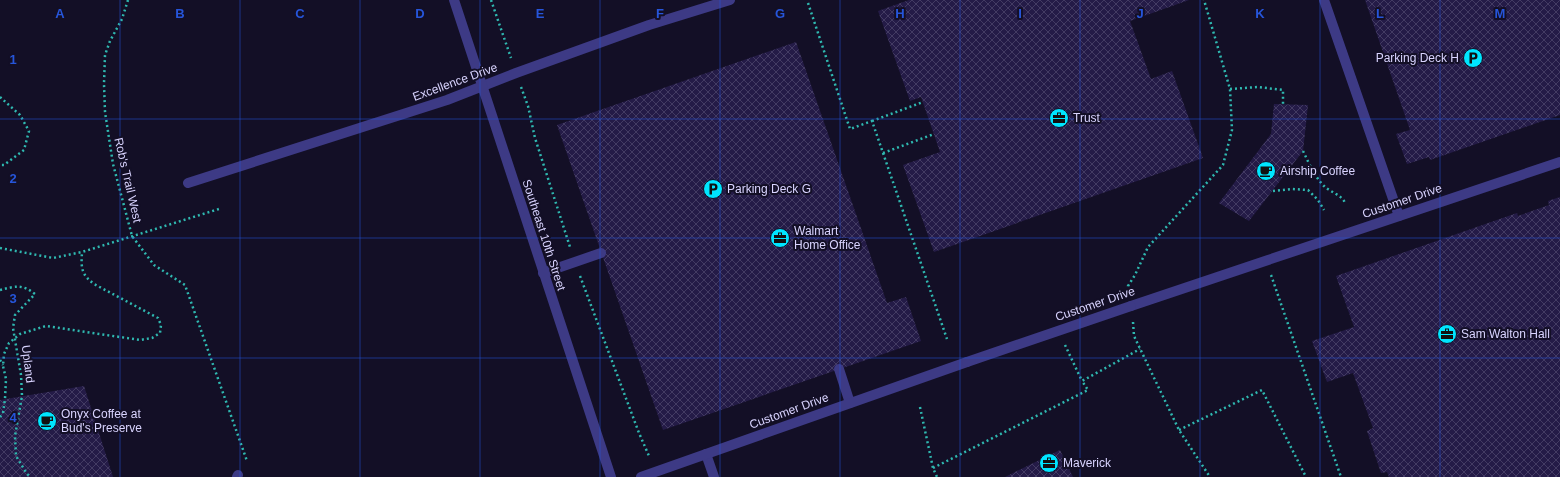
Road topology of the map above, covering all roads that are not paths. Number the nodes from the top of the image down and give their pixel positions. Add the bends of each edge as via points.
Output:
1 (454, 0) edge
2 (730, 0) edge
3 (1324, 0) edge
4 (483, 86) junction
5 (1560, 162) edge
6 (188, 183) dead end
7 (1398, 216) junction
8 (602, 253) dead end
9 (543, 273) junction
10 (839, 369) dead end
11 (850, 403) junction
12 (706, 454) junction
13 (611, 477) edge
14 (641, 477) edge
15 (714, 477) edge

1 - 4 street, Southeast 10th Street
2 - 4 street, Excellence Drive via 649,25
3 - 7 street
4 - 6 street, Excellence Drive via 447,100
4 - 9 street, Southeast 10th Street
5 - 7 street, Customer Drive
7 - 11 street, Customer Drive
8 - 9 street
9 - 13 street, Southeast 10th Street
10 - 11 street
11 - 12 street, Customer Drive
12 - 14 street, Customer Drive
12 - 15 street

